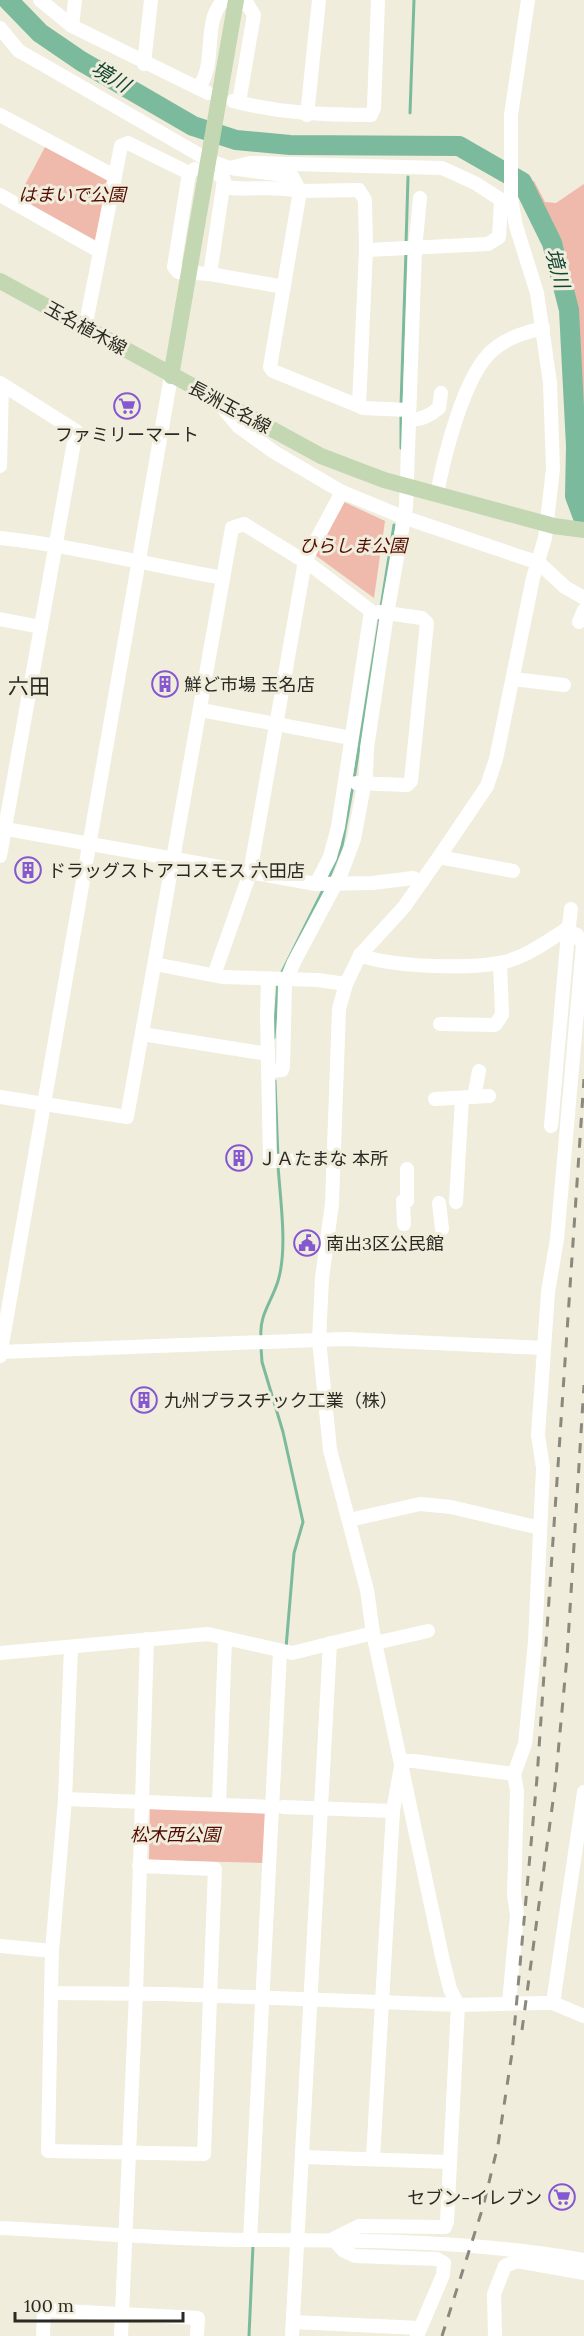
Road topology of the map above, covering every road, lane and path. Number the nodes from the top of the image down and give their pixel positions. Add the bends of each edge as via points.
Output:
1 (40, 0) edge
2 (75, 0) edge
3 (152, 0) edge
4 (318, 0) edge
5 (378, 0) edge
6 (528, 0) edge
7 (231, 4) edge
8 (72, 26) junction
9 (0, 28) edge
10 (144, 64) junction
11 (219, 100) junction
12 (0, 115) edge
13 (307, 115) junction
14 (201, 164) junction
15 (114, 176) junction
16 (225, 177) junction
17 (300, 191) junction
18 (0, 195) edge
19 (420, 198) dead end
20 (508, 202) junction
21 (409, 249) junction
22 (366, 250) junction
23 (99, 251) junction
24 (190, 274) junction
25 (210, 274) junction
26 (0, 281) edge
27 (284, 286) junction
28 (85, 328) junction
29 (543, 328) junction
30 (171, 376) junction
31 (1, 384) edge
32 (441, 393) dead end
33 (215, 399) junction
34 (359, 406) junction
35 (405, 413) junction
36 (0, 466) edge
37 (342, 492) junction
38 (437, 494) junction
39 (404, 517) junction
40 (584, 530) edge
41 (0, 538) edge
42 (56, 544) junction
43 (305, 561) junction
44 (139, 563) junction
45 (539, 563) junction
46 (223, 578) junction
47 (584, 598) edge
48 (380, 613) junction
49 (0, 619) edge
50 (41, 627) junction
51 (513, 679) junction
52 (564, 686) dead end
53 (201, 710) junction
54 (276, 722) junction
55 (351, 738) junction
56 (354, 783) junction
57 (2, 828) edge
58 (90, 846) junction
59 (0, 856) edge
60 (439, 857) junction
61 (174, 861) junction
62 (513, 871) dead end
63 (250, 873) junction
64 (422, 882) junction
65 (326, 885) junction
66 (571, 909) dead end
67 (584, 927) edge
68 (567, 929) junction
69 (360, 955) junction
70 (500, 963) junction
71 (155, 964) junction
72 (214, 975) junction
73 (279, 978) junction
74 (346, 984) junction
75 (440, 1024) dead end
76 (142, 1034) junction
77 (268, 1054) junction
78 (274, 1070) junction
79 (479, 1071) dead end
80 (489, 1096) dead end
81 (0, 1097) edge
82 (468, 1097) junction
83 (435, 1099) dead end
84 (45, 1104) junction
85 (551, 1126) dead end
86 (334, 1160) junction
87 (407, 1169) dead end
88 (456, 1202) dead end
89 (439, 1203) dead end
90 (404, 1224) dead end
91 (442, 1229) dead end
92 (319, 1340) junction
93 (544, 1348) junction
94 (0, 1354) edge
95 (349, 1520) junction
96 (540, 1528) junction
97 (428, 1630) dead end
98 (374, 1638) junction
99 (147, 1639) junction
100 (225, 1640) junction
101 (330, 1643) junction
102 (71, 1647) junction
103 (285, 1652) junction
104 (0, 1653) edge
105 (402, 1761) junction
106 (514, 1774) junction
107 (584, 1792) edge
108 (65, 1799) junction
109 (141, 1801) junction
110 (219, 1804) junction
111 (278, 1807) junction
112 (321, 1808) junction
113 (393, 1811) junction
114 (139, 1866) junction
115 (0, 1946) edge
116 (52, 1951) junction
117 (51, 1993) junction
118 (136, 1994) junction
119 (212, 1996) junction
120 (269, 1998) junction
121 (312, 2000) junction
122 (508, 2003) junction
123 (552, 2003) junction
124 (382, 2004) junction
125 (458, 2005) junction
126 (584, 2016) edge
127 (129, 2151) junction
128 (303, 2157) junction
129 (373, 2158) junction
130 (449, 2162) junction
131 (0, 2228) edge
132 (124, 2234) junction
133 (298, 2239) junction
134 (333, 2239) junction
135 (252, 2240) junction
136 (584, 2260) edge
137 (584, 2273) edge
138 (122, 2314) junction
139 (293, 2322) junction
140 (418, 2332) edge
141 (43, 2336) edge
142 (121, 2336) edge
143 (197, 2336) edge
144 (292, 2336) edge
145 (495, 2336) edge

1 - 8 street
2 - 8 street
3 - 10 street
4 - 13 street
5 - 13 street via 371,115
6 - 20 street via 511,115
7 - 11 main road, 長洲玉名線
7 - 11 street via 218,6 205,79
8 - 10 street
9 - 14 street via 19,51
10 - 11 street
11 - 13 street
11 - 14 main road, 長洲玉名線
12 - 15 street
14 - 15 street via 128,143 121,146
14 - 16 street
14 - 24 main road, 長洲玉名線
14 - 24 street via 174,267
15 - 23 street
16 - 17 street via 241,190
16 - 17 street via 292,176
16 - 20 street via 250,163 442,168
16 - 25 street
17 - 22 street via 359,190 365,200
17 - 27 street
18 - 23 street
19 - 21 street
20 - 21 street via 499,237 488,244
20 - 29 street via 537,293
21 - 22 street
21 - 35 street
22 - 34 street
23 - 28 street
24 - 25 street
24 - 30 main road, 長洲玉名線
25 - 27 street
26 - 28 main road, 玉名植木線
27 - 34 street via 270,367
28 - 30 main road, 玉名植木線
29 - 38 street via 515,335 491,351 469,382
29 - 45 street via 550,383 553,469
30 - 33 main road, 長洲玉名線
30 - 44 street
31 - 36 street
31 - 42 street via 76,431
32 - 35 street via 436,411 417,420
33 - 37 street via 238,426
33 - 38 main road, 長洲玉名線 via 321,456 384,480
34 - 35 street
35 - 39 street via 408,483
37 - 39 street
37 - 43 street
38 - 40 main road, 長洲玉名線
39 - 45 street
39 - 48 street
41 - 42 street
42 - 44 street
42 - 50 street
43 - 46 street via 244,524 232,528
43 - 48 street
43 - 54 street
44 - 46 street
44 - 58 street
45 - 47 street
45 - 51 street
46 - 53 street
48 - 55 street
48 - 56 street
48 - 56 street via 422,618 427,623 411,781 407,785
49 - 50 street
50 - 57 street
51 - 52 street
51 - 60 street via 487,786
53 - 54 street
53 - 61 street
54 - 55 street
54 - 63 street
55 - 56 street
56 - 65 street via 354,839
57 - 58 street
57 - 59 street
58 - 61 street
58 - 84 street
60 - 62 street
60 - 64 street
61 - 63 street
61 - 71 street
63 - 65 street
63 - 72 street
64 - 65 street via 413,878
64 - 69 street
65 - 73 street
66 - 68 street
67 - 68 street
68 - 70 street via 526,954
68 - 85 street
68 - 93 street via 583,944
69 - 70 street via 380,961 439,966
69 - 74 street
70 - 75 street via 502,1015 495,1025
71 - 72 street
71 - 76 street
72 - 73 street
73 - 74 street
73 - 77 street
73 - 78 street via 283,1067
74 - 86 street via 339,1009
76 - 77 street
76 - 84 street via 127,1117
77 - 78 street
78 - 86 street via 270,1161
79 - 82 street
80 - 82 street
81 - 84 street
82 - 83 street
82 - 88 street
84 - 94 street
86 - 92 street
87 - 90 street
89 - 91 street
92 - 93 street
92 - 94 street via 181,1343
92 - 95 street via 330,1450
93 - 96 street via 538,1435 543,1468
95 - 96 street via 420,1504 451,1507
95 - 98 street via 367,1590
96 - 106 street via 533,1679 525,1744
97 - 98 street
98 - 101 street
98 - 105 street
99 - 100 street via 208,1634
99 - 102 street
99 - 109 street
100 - 103 street
100 - 110 street
101 - 103 street
101 - 112 street
102 - 104 street
102 - 108 street
103 - 111 street
105 - 106 street
105 - 113 street
105 - 125 street via 443,1961
106 - 122 street via 517,1915
107 - 123 street
108 - 109 street
108 - 116 street
109 - 110 street
109 - 114 street
110 - 111 street
111 - 112 street
111 - 120 street
112 - 113 street
112 - 121 street
113 - 124 street
114 - 118 street
114 - 119 street via 215,1869
115 - 116 street
116 - 117 street
117 - 118 street
117 - 127 street via 48,2151
118 - 119 street
118 - 127 street
119 - 120 street
119 - 127 street via 204,2154
120 - 121 street
120 - 135 street
121 - 124 street
121 - 128 street
122 - 123 street
122 - 125 street
123 - 126 street
124 - 125 street
124 - 129 street
125 - 130 street
127 - 132 street
128 - 129 street
128 - 133 street
129 - 130 street
130 - 134 street via 445,2227 359,2226
131 - 132 street
132 - 135 street
132 - 138 street
133 - 134 street
133 - 135 street
133 - 139 street
134 - 136 street via 521,2249
134 - 140 street via 355,2256 437,2259 444,2263 443,2275
137 - 145 street via 517,2261 505,2266 494,2294
138 - 141 street via 44,2310
138 - 142 street
138 - 143 street via 198,2318
139 - 140 street
139 - 144 street

